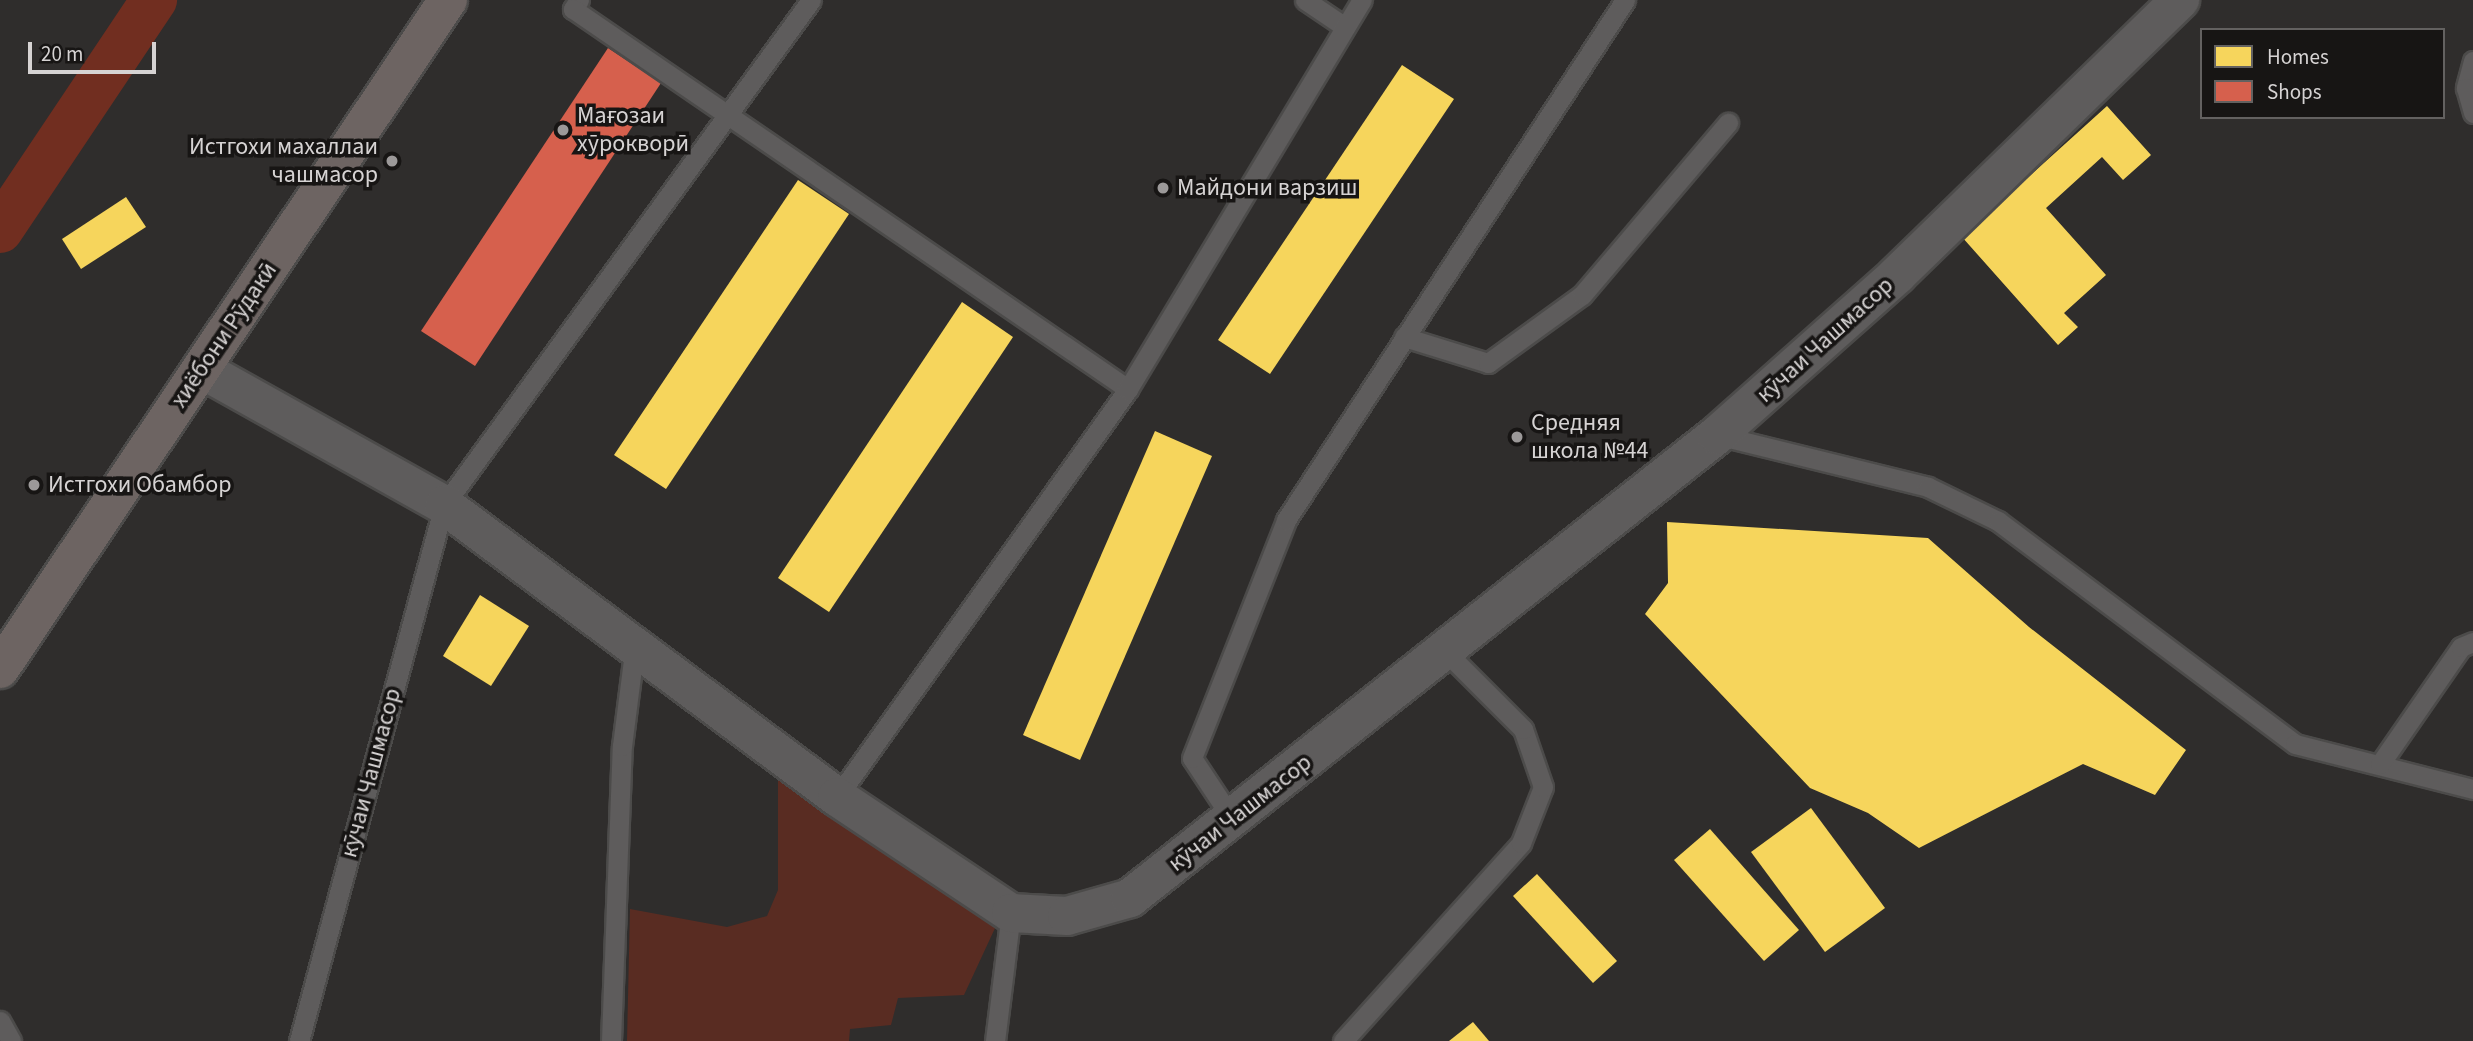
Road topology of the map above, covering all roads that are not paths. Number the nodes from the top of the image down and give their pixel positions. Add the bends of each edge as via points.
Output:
1 (448, 0) edge
2 (579, 0) edge
3 (811, 0) edge
4 (1305, 0) edge
5 (1362, 0) edge
6 (1625, 0) edge
7 (2180, 0) edge
8 (1345, 27) junction
9 (2473, 61) edge
10 (2473, 113) edge
11 (730, 117) junction
12 (1728, 123) dead end
13 (1404, 337) junction
14 (201, 369) junction
15 (1128, 389) junction
16 (1717, 435) junction
17 (444, 505) junction
18 (2473, 642) edge
19 (635, 645) junction
20 (1445, 651) junction
21 (0, 669) edge
22 (2380, 764) junction
23 (2473, 789) edge
24 (837, 797) junction
25 (1233, 820) junction
26 (1011, 913) junction
27 (0, 1021) edge
28 (11, 1041) edge
29 (299, 1041) edge
30 (611, 1041) edge
31 (995, 1041) edge
32 (1343, 1041) edge

1 - 14 highway, хиёбони Рӯдакӣ
2 - 11 lane via 573,9
3 - 11 lane
4 - 8 lane
5 - 8 lane
6 - 13 lane
7 - 16 street, кӯчаи Чашмасор via 1887,284
8 - 15 lane
9 - 10 lane via 2466,88
11 - 15 lane
11 - 17 lane
12 - 13 lane via 1582,295 1488,363
13 - 25 lane via 1286,520 1192,758
14 - 17 street
14 - 21 highway, хиёбони Рӯдакӣ
15 - 24 lane
16 - 20 street, кӯчаи Чашмасор
16 - 22 lane via 1928,487 1998,522 2295,744
17 - 19 street
17 - 29 lane, кӯчаи Чашмасор
18 - 22 lane via 2460,647
19 - 24 street
19 - 30 lane via 622,746
20 - 25 street, кӯчаи Чашмасор
20 - 32 lane via 1523,729 1543,787 1521,843
22 - 23 lane
24 - 26 street
25 - 26 street, кӯчаи Чашмасор via 1130,898 1067,916
26 - 31 lane
27 - 28 lane

